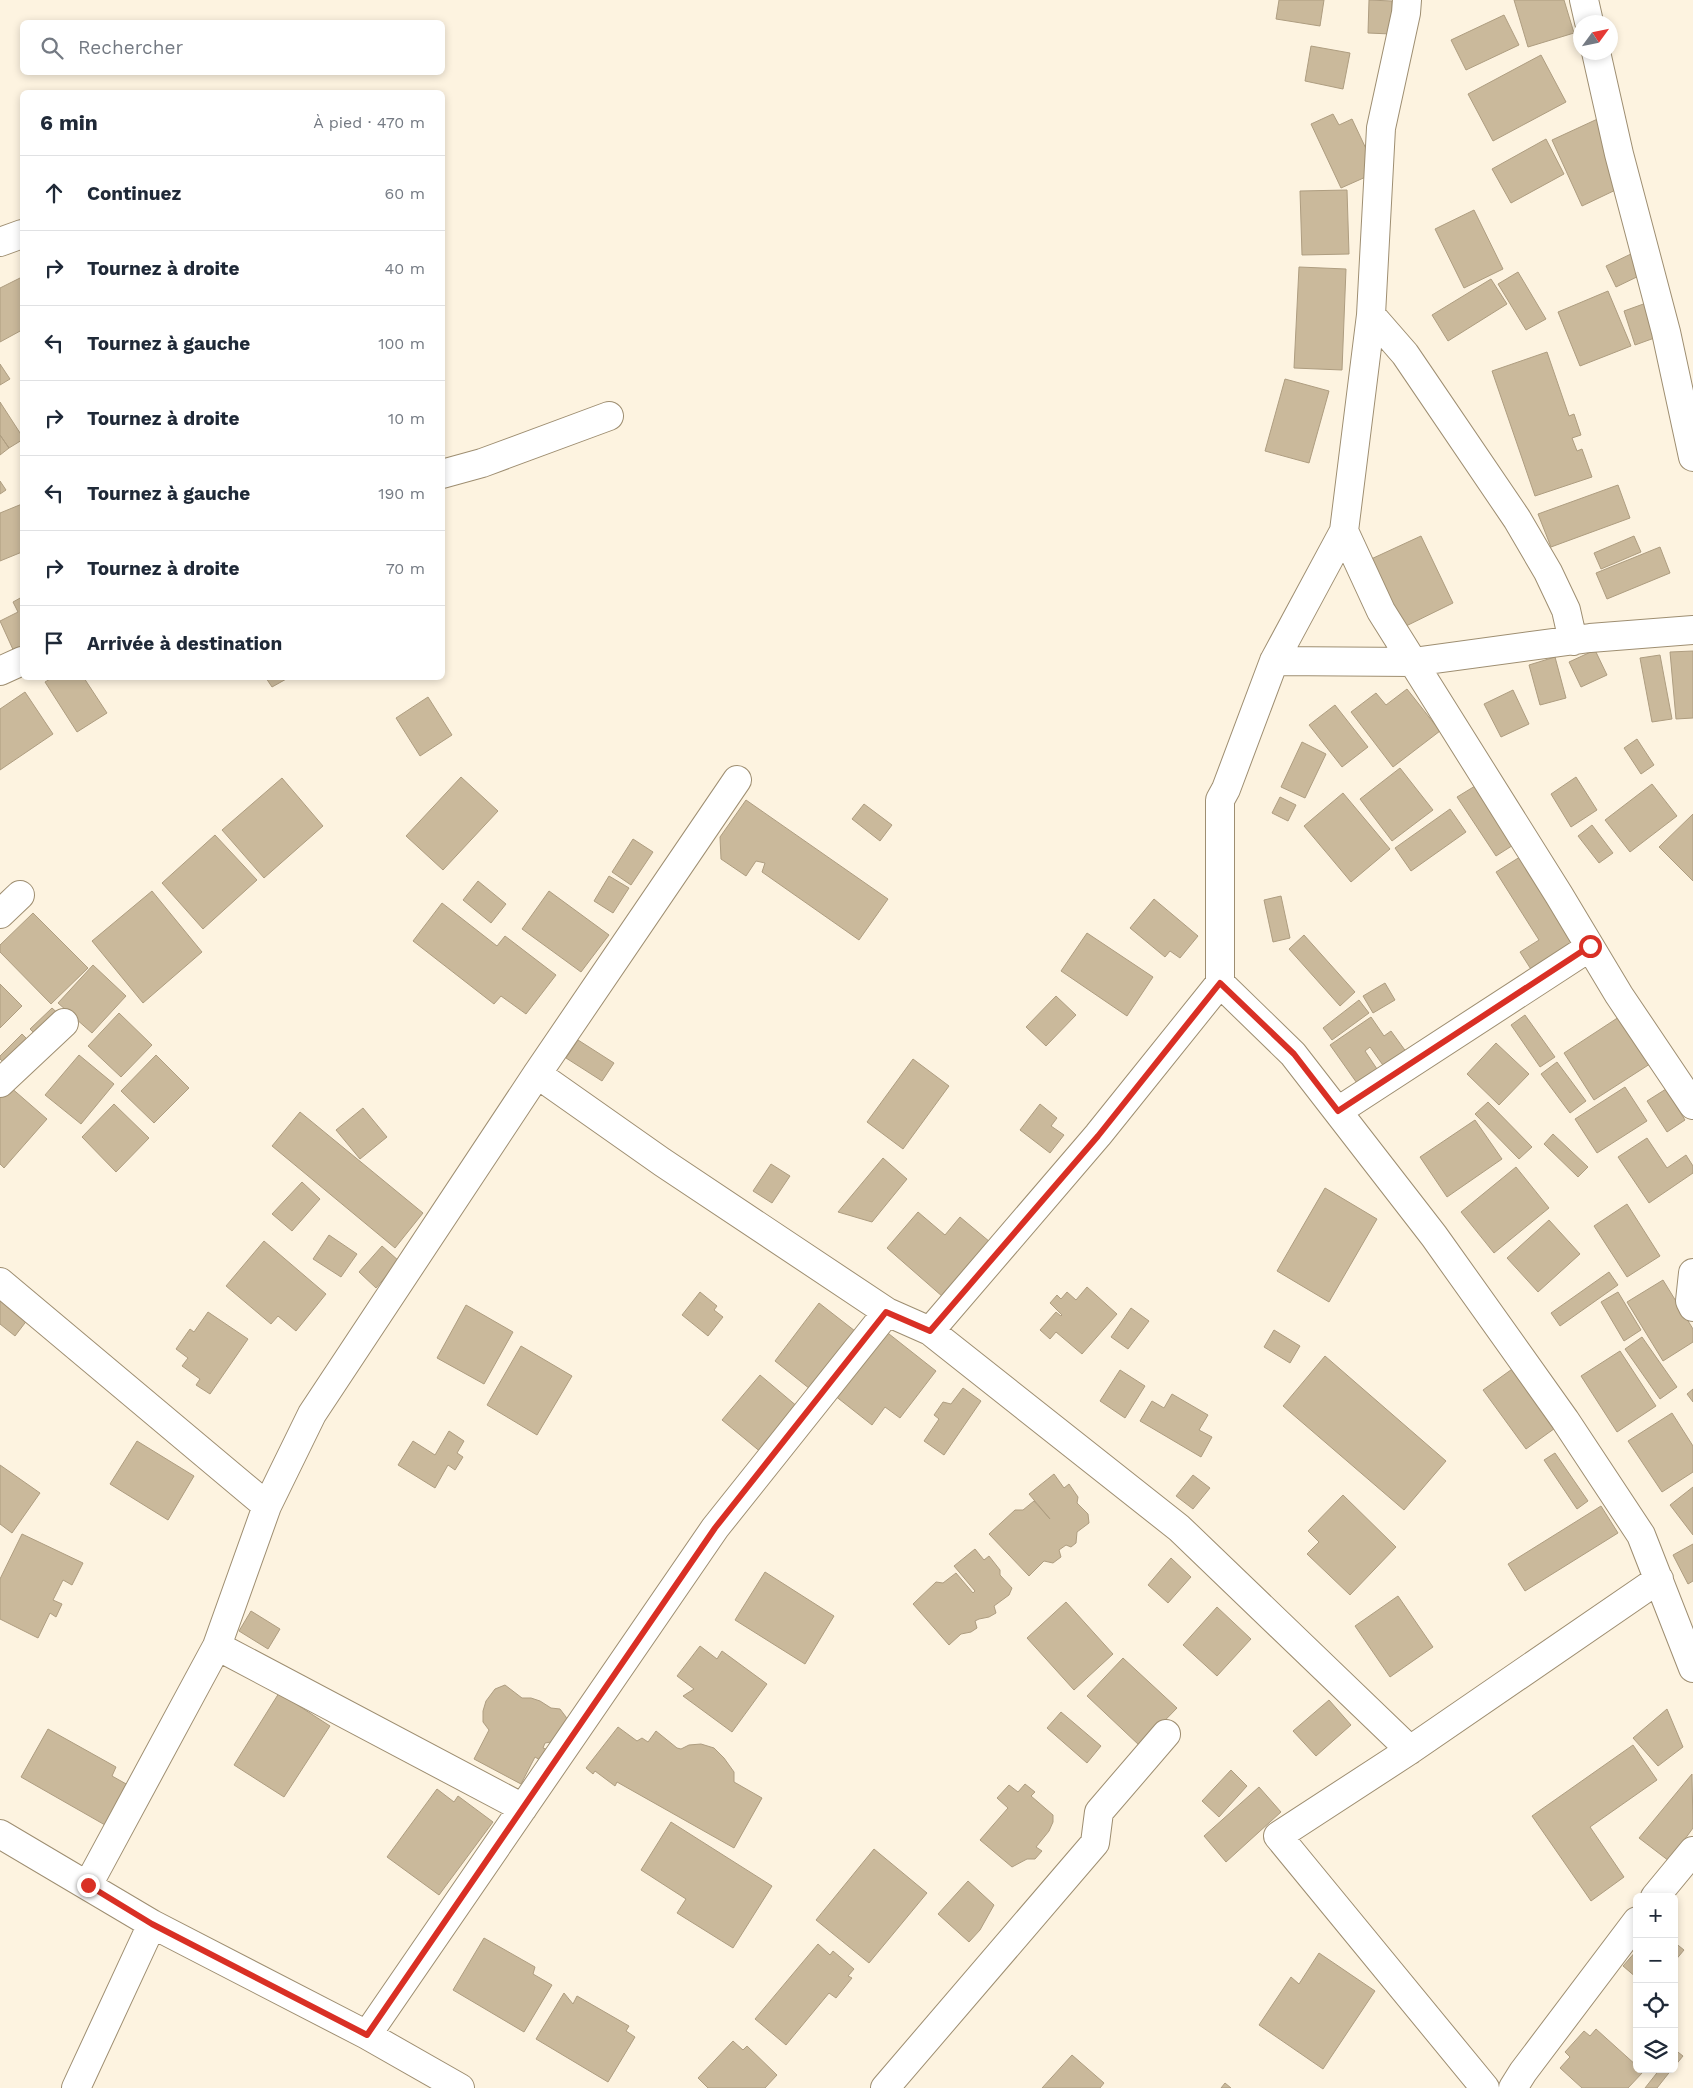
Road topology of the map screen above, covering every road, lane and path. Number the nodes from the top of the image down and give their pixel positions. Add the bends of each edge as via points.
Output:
1 (1407, 0) edge
2 (1584, 0) edge
3 (1587, 15) edge
4 (1598, 60) edge
5 (20, 235) edge
6 (0, 242) edge
7 (1371, 315) junction
8 (609, 416) dead end
9 (1693, 458) edge
10 (445, 473) edge
11 (1344, 531) junction
12 (1693, 630) edge
13 (1573, 641) junction
14 (1274, 661) junction
15 (20, 662) edge
16 (1413, 662) junction
17 (0, 671) edge
18 (736, 780) dead end
19 (20, 895) dead end
20 (0, 914) edge
21 (1590, 946) junction
22 (1220, 983) junction
23 (64, 1023) dead end
24 (537, 1074) junction
25 (0, 1083) edge
26 (1693, 1105) edge
27 (1338, 1111) junction
28 (1693, 1273) edge
29 (0, 1282) edge
30 (1693, 1307) edge
31 (886, 1312) junction
32 (930, 1331) junction
33 (267, 1506) junction
34 (1659, 1580) junction
35 (1687, 1629) edge
36 (216, 1646) junction
37 (1693, 1668) edge
38 (1166, 1734) dead end
39 (1410, 1750) junction
40 (523, 1808) junction
41 (0, 1834) edge
42 (1693, 1851) edge
43 (88, 1885) junction
44 (1658, 1893) edge
45 (152, 1924) junction
46 (1633, 1926) edge
47 (367, 2035) junction
48 (76, 2088) edge
49 (460, 2088) edge
50 (885, 2088) edge
51 (1485, 2088) edge
52 (1513, 2088) edge

1 - 7 street via 1381,128
2 - 3 street
4 - 9 street via 1666,332
5 - 6 street
7 - 11 street
7 - 13 street via 1405,354 1517,519 1566,610
8 - 10 street via 482,463
11 - 14 street
11 - 16 street via 1380,611
12 - 13 street
13 - 16 street
14 - 16 street
14 - 22 street via 1220,800
15 - 17 street
16 - 21 street
18 - 24 street
19 - 20 street
21 - 26 street
21 - 27 street
22 - 27 street via 1294,1054
22 - 32 street via 1098,1136
23 - 25 street
24 - 31 street
24 - 33 street via 312,1414
27 - 34 street via 1434,1236 1565,1420 1641,1535
28 - 30 street via 1690,1301
29 - 33 street
31 - 32 street
31 - 40 street via 715,1528
32 - 39 street via 1179,1528
33 - 36 street
34 - 35 street
34 - 39 street
35 - 37 street
36 - 40 street
36 - 43 street
38 - 50 street via 1098,1812 1095,1843
39 - 51 street via 1278,1836
40 - 47 street
41 - 43 street
42 - 44 street
43 - 45 street
45 - 47 street
45 - 48 street
46 - 52 street
47 - 49 street

